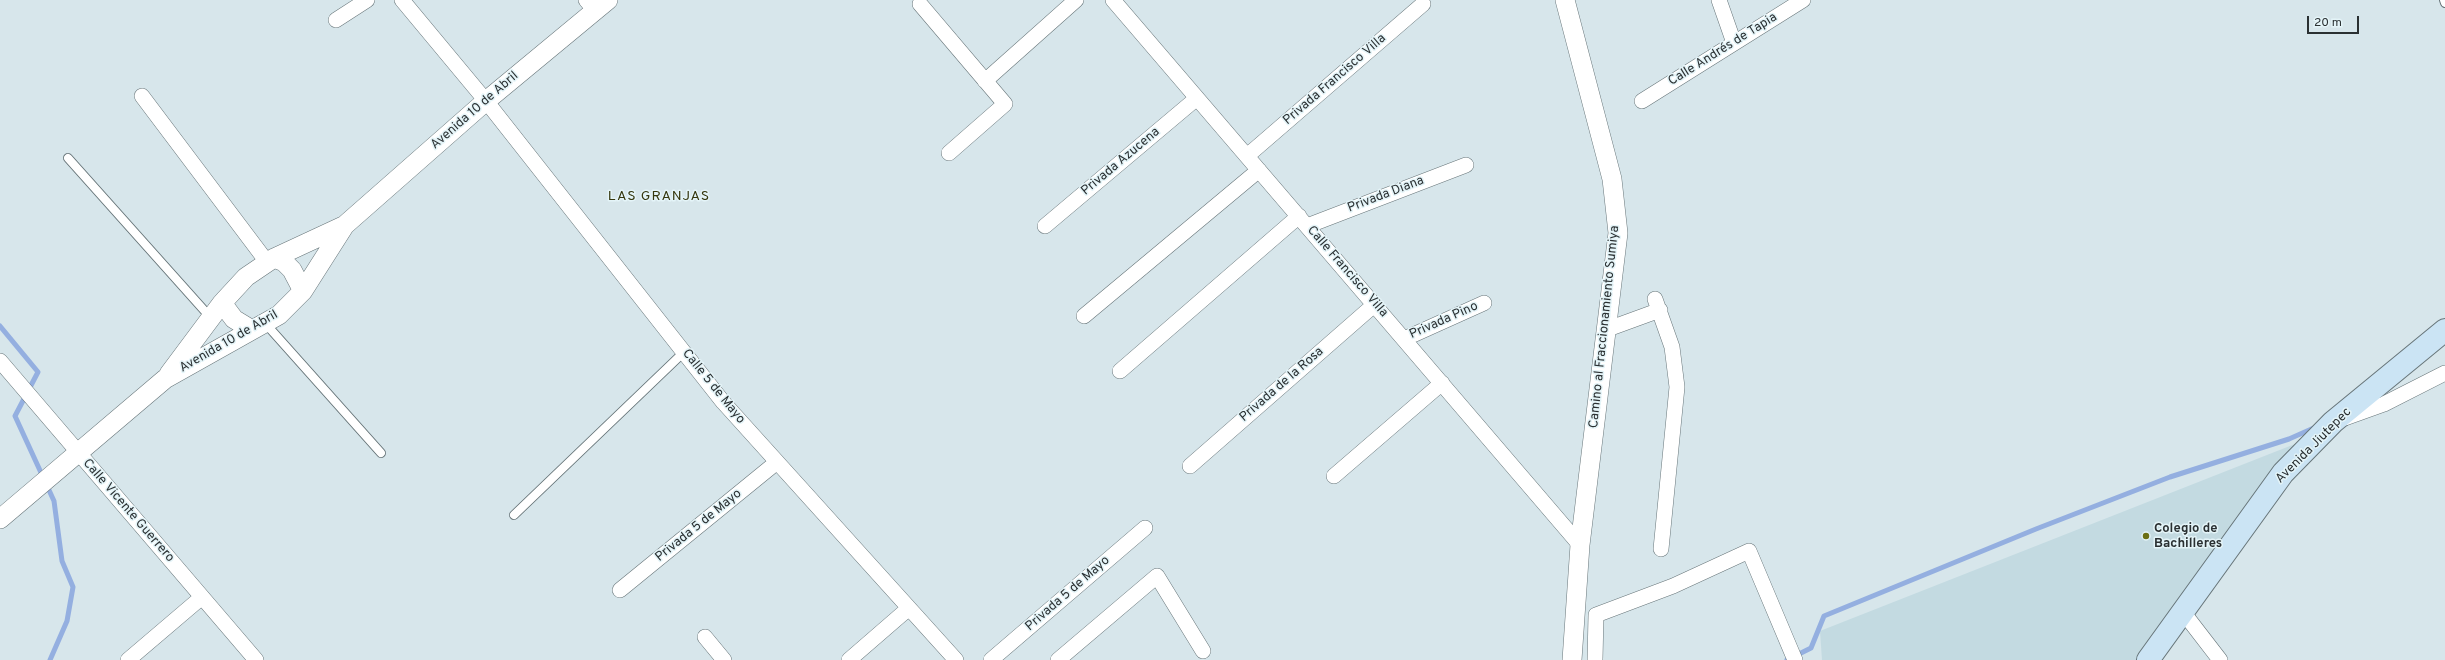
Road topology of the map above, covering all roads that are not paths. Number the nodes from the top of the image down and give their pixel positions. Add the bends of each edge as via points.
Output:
1 (367, 0) edge
2 (402, 0) edge
3 (1076, 0) edge
4 (1113, 0) edge
5 (1565, 0) edge
6 (1719, 0) edge
7 (1803, 0) edge
8 (596, 4) edge
9 (920, 4) dead end
10 (1423, 4) dead end
11 (336, 20) dead end
12 (1734, 43) junction
13 (985, 81) junction
14 (142, 96) dead end
15 (1197, 98) junction
16 (1642, 100) dead end
17 (486, 101) junction
18 (949, 153) dead end
19 (1247, 156) junction
20 (68, 158) dead end
21 (1466, 165) dead end
22 (1259, 170) junction
23 (1303, 221) junction
24 (345, 225) junction
25 (1045, 226) dead end
26 (270, 260) junction
27 (303, 291) junction
28 (222, 303) junction
29 (1484, 303) dead end
30 (1374, 305) junction
31 (1084, 316) dead end
32 (210, 318) junction
33 (259, 327) junction
34 (1608, 329) junction
35 (2445, 330) edge
36 (1404, 339) junction
37 (684, 352) junction
38 (0, 361) edge
39 (1120, 371) dead end
40 (2445, 373) edge
41 (165, 379) junction
42 (1442, 383) junction
43 (2333, 422) junction
44 (77, 452) junction
45 (381, 453) dead end
46 (777, 462) junction
47 (1190, 466) dead end
48 (1334, 476) dead end
49 (514, 515) dead end
50 (0, 519) edge
51 (1145, 528) dead end
52 (1580, 545) junction
53 (1661, 549) dead end
54 (620, 590) dead end
55 (202, 597) junction
56 (909, 608) junction
57 (2183, 612) junction
58 (704, 636) dead end
59 (1203, 651) dead end
60 (128, 660) edge
61 (256, 660) edge
62 (724, 660) edge
63 (849, 660) edge
64 (956, 660) edge
65 (991, 660) edge
66 (1058, 660) edge
67 (1572, 660) edge
68 (1595, 660) edge
69 (1795, 660) edge
70 (2148, 660) edge
71 (2220, 660) edge

1 - 11 street
2 - 17 street
3 - 13 street
4 - 15 street, Calle Francisco Villa
5 - 34 street, Camino al Fraccionamiento Sumiya via 1612,179 1618,233
6 - 12 street
7 - 12 street, Calle Andrés de Tapia
8 - 17 street, Avenida 10 de Abril
9 - 13 street
10 - 19 street, Privada Francisco Villa
12 - 16 street, Calle Andrés de Tapia
13 - 18 street via 1005,104
14 - 26 street
15 - 19 street, Calle Francisco Villa
15 - 25 street, Privada Azucena
17 - 24 street, Avenida 10 de Abril
17 - 37 street, Calle 5 de Mayo
19 - 22 street, Calle Francisco Villa
20 - 32 lane
21 - 23 street, Privada Diana
22 - 23 street, Calle Francisco Villa
22 - 31 street
23 - 30 street, Calle Francisco Villa
23 - 39 street, Privada Diana
24 - 26 street, Avenida 10 de Abril
24 - 27 street, Avenida 10 de Abril
26 - 27 street via 284,262 292,270
26 - 28 street, Avenida 10 de Abril via 246,277
27 - 33 street, Avenida 10 de Abril via 279,315
28 - 32 street, Avenida 10 de Abril
28 - 33 street via 234,320
29 - 36 street, Privada Pino
30 - 36 street, Calle Francisco Villa
30 - 47 street, Privada de la Rosa
32 - 41 street, Avenida 10 de Abril
33 - 41 street, Avenida 10 de Abril
33 - 45 lane
34 - 52 street, Camino al Fraccionamiento Sumiya
34 - 53 street via 1657,304 1672,347 1677,387
35 - 43 main road, Avenida Jiutepec
36 - 42 street, Calle Francisco Villa
37 - 46 street, Calle 5 de Mayo via 723,402
37 - 49 lane
38 - 44 street, Calle Vicente Guerrero
40 - 43 street via 2384,404
41 - 44 street, Avenida 10 de Abril
42 - 48 street
42 - 52 street, Calle Francisco Villa
43 - 57 main road, Avenida Jiutepec via 2283,473
44 - 50 street, Avenida 10 de Abril
44 - 55 street, Calle Vicente Guerrero
46 - 54 street, Privada 5 de Mayo
46 - 56 street, Calle 5 de Mayo
51 - 65 street, Privada 5 de Mayo
52 - 67 street, Camino al Fraccionamiento Sumiya
55 - 60 street
55 - 61 street, Calle Vicente Guerrero
56 - 63 street
56 - 64 street, Calle 5 de Mayo
57 - 70 main road, Avenida Jiutepec
57 - 71 street
58 - 62 street
59 - 66 street via 1157,576
68 - 69 street via 1596,615 1673,586 1749,551

